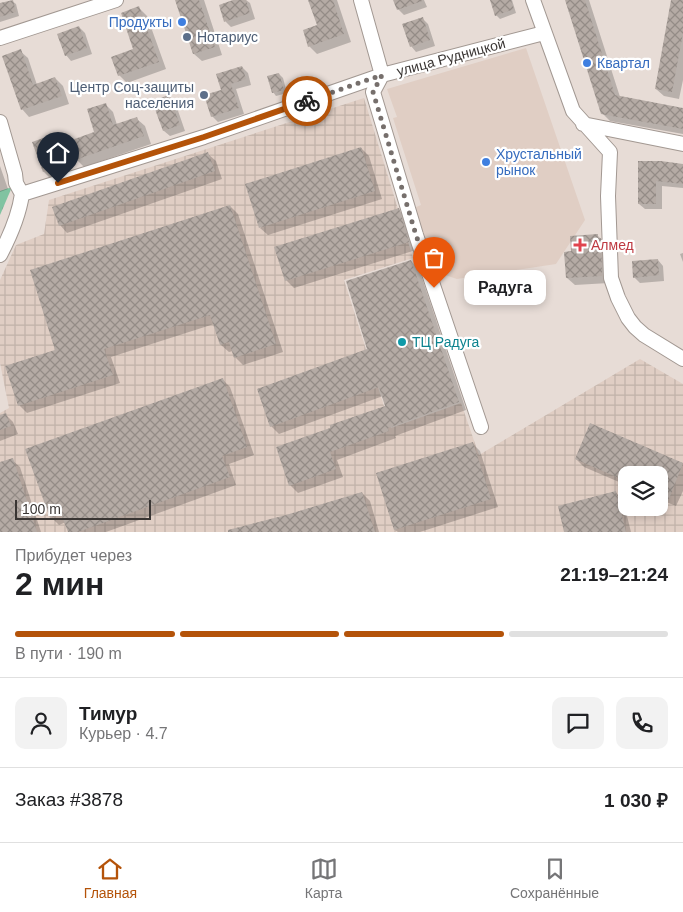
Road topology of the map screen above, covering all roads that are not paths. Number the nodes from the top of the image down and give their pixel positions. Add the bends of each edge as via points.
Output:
1 (116, 0) edge
2 (361, 0) edge
3 (533, 0) edge
4 (544, 33) junction
5 (0, 38) edge
6 (382, 75) junction
7 (0, 122) edge
8 (584, 124) junction
9 (683, 144) edge
10 (22, 194) junction
11 (0, 254) edge
12 (683, 359) edge
13 (481, 427) dead end

1 - 5 street
2 - 6 street
3 - 4 street
4 - 6 street, улица Рудницкой
4 - 8 street via 573,110
6 - 10 street, улица Рудницкой via 204,137
6 - 13 street via 373,92 416,235
7 - 10 street via 16,183
8 - 9 street
8 - 12 street via 610,152 611,278 618,298 639,331
10 - 11 street via 15,222

